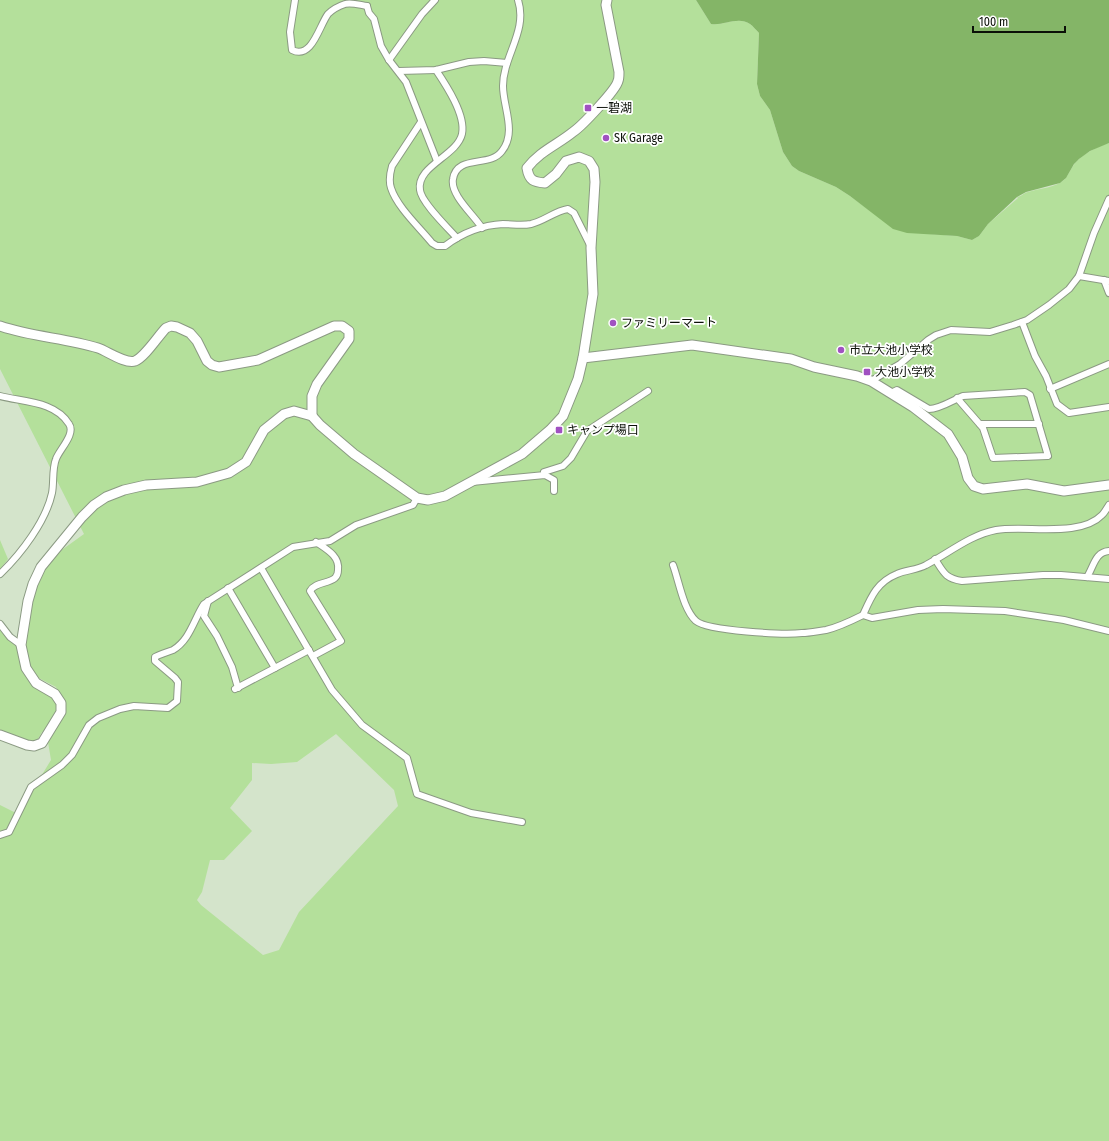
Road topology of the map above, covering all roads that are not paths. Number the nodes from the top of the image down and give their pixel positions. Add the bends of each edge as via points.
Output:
1 (295, 0) edge
2 (372, 0) edge
3 (435, 0) edge
4 (518, 0) edge
5 (607, 0) edge
6 (367, 6) junction
7 (389, 60) junction
8 (507, 63) junction
9 (436, 70) junction
10 (399, 71) junction
11 (421, 122) junction
12 (437, 161) junction
13 (1109, 199) edge
14 (482, 228) junction
15 (457, 238) junction
16 (591, 248) junction
17 (1079, 276) junction
18 (1106, 280) edge
19 (1109, 293) edge
20 (1022, 322) junction
21 (0, 326) edge
22 (583, 358) junction
23 (1109, 364) edge
24 (871, 381) junction
25 (1050, 389) junction
26 (648, 391) dead end
27 (891, 393) junction
28 (0, 396) edge
29 (957, 398) junction
30 (1109, 407) edge
31 (312, 416) junction
32 (980, 424) junction
33 (1038, 424) junction
34 (545, 475) junction
35 (472, 482) junction
36 (1109, 485) edge
37 (554, 491) dead end
38 (417, 498) junction
39 (1109, 505) edge
40 (316, 542) junction
41 (1109, 551) edge
42 (935, 559) junction
43 (673, 565) dead end
44 (260, 568) junction
45 (0, 574) edge
46 (1087, 577) junction
47 (1109, 580) edge
48 (228, 588) junction
49 (208, 601) junction
50 (863, 615) junction
51 (0, 624) edge
52 (1109, 631) edge
53 (21, 645) junction
54 (311, 653) junction
55 (275, 668) junction
56 (0, 735) edge
57 (522, 822) dead end
58 (0, 835) edge

1 - 6 street via 290,32 292,50 296,52 303,51 311,45 326,17 335,9 349,3
2 - 6 street
3 - 7 street
4 - 8 street via 521,13 516,40
5 - 16 street via 619,80 609,95 574,132 534,159 526,168 528,176 534,182 545,183 566,161 579,157 589,161 594,169 595,182
6 - 7 street via 381,46
7 - 10 street
8 - 9 street via 469,62
8 - 14 street via 503,85 509,130 502,152 487,160 462,165 455,171 452,180 455,194
9 - 10 street
9 - 12 street via 449,88 462,126 462,135 456,145
10 - 11 street via 406,82
11 - 12 street
11 - 15 street via 392,166 390,187 407,214 432,243 445,246
12 - 15 street via 422,177 419,189 424,200
13 - 17 street
14 - 15 street
14 - 16 street via 502,224 532,224 568,209 574,213
16 - 22 street via 593,294
17 - 18 street
17 - 20 street via 1069,290
18 - 19 street
20 - 24 street via 990,332 951,330 936,335 900,364
20 - 25 street
21 - 31 street via 18,332 84,344 127,361 140,358 166,328 177,326 190,333 197,341 207,361 219,367 258,360 334,326 342,326 349,330 349,339 317,384 312,396
22 - 24 street via 692,345 791,358 814,367
22 - 35 street via 571,398 559,421 522,454
23 - 25 street
24 - 27 street
25 - 30 street via 1057,404 1069,413
26 - 34 street via 587,431 571,458 562,466 544,472
27 - 29 street via 897,390 929,409
27 - 36 street via 948,434 962,457 968,478 974,486 983,489 1027,484 1064,491
28 - 45 street via 49,407 67,421 70,428 56,459 52,492 46,512 13,561
29 - 32 street
29 - 33 street via 1025,392 1030,395
31 - 38 street via 354,454
31 - 53 street via 294,411 284,414 264,430 246,462 230,473 197,482 146,485 124,490 94,505 41,567 28,601
32 - 33 street
32 - 33 street via 993,458 1048,456
34 - 35 street
34 - 37 street via 554,480
35 - 38 street via 445,496 428,500
38 - 40 street via 413,505 356,525 330,540
39 - 42 street via 1101,516 1080,527 996,530 976,536
40 - 44 street via 293,547
40 - 54 street via 334,555 339,563 338,572 335,578 312,587 310,591 341,641
41 - 46 street via 1098,555
42 - 46 street via 951,579 962,581 1042,575
42 - 50 street via 925,566 896,574 881,584 876,588
43 - 50 street via 689,612 697,622 710,627 735,631 801,634 840,626
44 - 48 street
44 - 54 street
46 - 47 street
48 - 49 street
48 - 55 street
49 - 55 street via 204,616 232,667 236,689
49 - 58 street via 199,612 190,632 179,644 155,657 155,661 178,682 177,701 168,708 134,706 98,718 89,725 72,755 32,787 9,832
50 - 52 street via 872,618 931,609 1005,611 1064,620
51 - 53 street via 10,637
53 - 56 street via 26,668 36,683 55,694 61,703 61,712 42,743 27,745
54 - 55 street
54 - 57 street via 332,690 362,725 407,758 417,794 471,813

